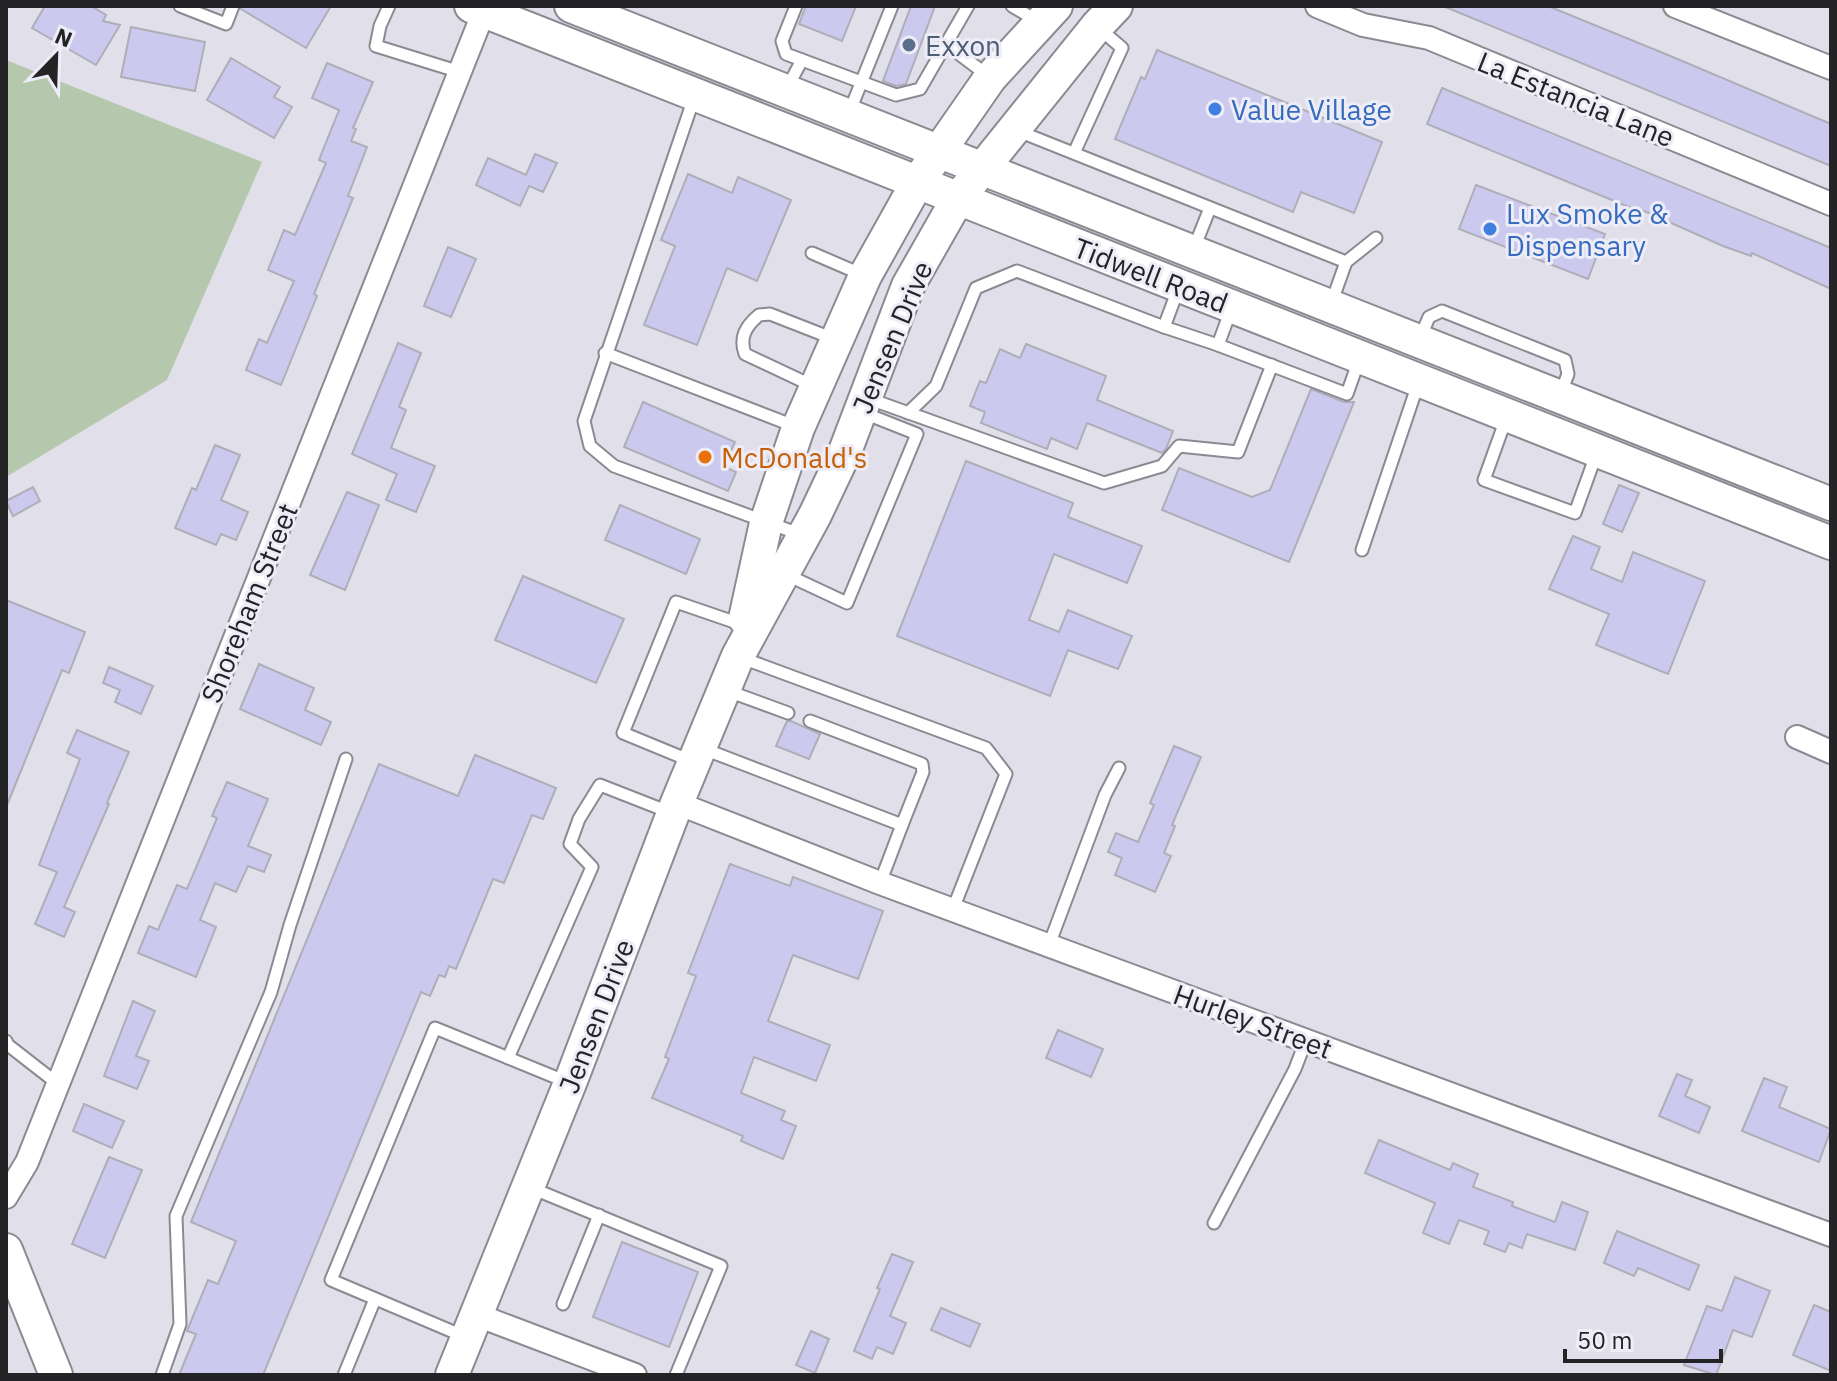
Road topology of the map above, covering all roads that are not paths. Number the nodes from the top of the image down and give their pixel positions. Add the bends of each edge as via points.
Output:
1 (180, 6) edge
2 (233, 6) edge
3 (389, 6) edge
4 (571, 6) edge
5 (796, 6) edge
6 (892, 6) edge
7 (968, 6) edge
8 (1012, 6) edge
9 (1317, 6) edge
10 (1675, 6) edge
11 (480, 8) edge
12 (1048, 14) edge
13 (1106, 16) edge
14 (946, 44) junction
15 (802, 60) junction
16 (1831, 68) edge
17 (460, 72) junction
18 (990, 78) junction
19 (860, 81) junction
20 (785, 92) junction
21 (695, 95) junction
22 (848, 117) junction
23 (1013, 129) junction
24 (1074, 153) junction
25 (940, 154) junction
26 (980, 170) junction
27 (917, 183) junction
28 (957, 200) junction
29 (1831, 204) edge
30 (1210, 208) junction
31 (1376, 238) dead end
32 (812, 253) dead end
33 (1192, 253) junction
34 (1346, 262) junction
35 (865, 276) junction
36 (1179, 286) junction
37 (1232, 307) junction
38 (1338, 310) junction
39 (1164, 327) junction
40 (836, 340) junction
41 (1218, 345) junction
42 (1348, 352) junction
43 (605, 353) junction
44 (1272, 365) junction
45 (1420, 381) junction
46 (816, 387) junction
47 (1559, 397) junction
48 (863, 405) junction
49 (908, 413) junction
50 (1508, 415) junction
51 (798, 428) junction
52 (1547, 431) junction
53 (1598, 451) junction
54 (1787, 486) junction
55 (1831, 504) edge
56 (1772, 520) junction
57 (766, 523) junction
58 (802, 536) junction
59 (1831, 543) edge
60 (1362, 550) dead end
61 (782, 573) junction
62 (744, 625) junction
63 (738, 656) junction
64 (724, 689) junction
65 (788, 713) dead end
66 (810, 721) dead end
67 (1797, 737) dead end
68 (1831, 752) edge
69 (697, 755) junction
70 (346, 759) dead end
71 (1119, 768) dead end
72 (675, 808) junction
73 (902, 825) junction
74 (880, 883) junction
75 (953, 909) junction
76 (1049, 945) junction
77 (1306, 1040) junction
78 (6, 1041) edge
79 (508, 1058) junction
80 (570, 1083) junction
81 (58, 1084) junction
82 (529, 1187) junction
83 (6, 1197) edge
84 (599, 1215) junction
85 (1214, 1223) dead end
86 (1831, 1235) edge
87 (6, 1250) edge
88 (375, 1299) junction
89 (563, 1304) dead end
90 (472, 1326) junction
91 (56, 1375) edge
92 (162, 1375) edge
93 (344, 1375) edge
94 (452, 1375) edge
95 (635, 1375) edge
96 (676, 1375) edge

1 - 2 lane via 226,24
3 - 17 lane via 376,46
4 - 20 main road, Tidwell Road
5 - 15 lane via 782,41 786,54
6 - 19 lane
7 - 14 lane
8 - 12 lane
9 - 29 street, La Estancia Lane via 1363,25 1429,38
10 - 16 street
11 - 17 street, Shoreham Street
11 - 21 main road, Tidwell Road
12 - 18 main road, Jensen Drive
13 - 23 main road, Jensen Drive
13 - 24 lane via 1122,48
14 - 18 lane
14 - 19 lane via 920,89 896,95
15 - 19 lane
15 - 20 lane
17 - 81 street, Shoreham Street
18 - 25 main road, Jensen Drive
19 - 22 lane
20 - 22 main road, Tidwell Road
21 - 27 main road, Tidwell Road
21 - 43 lane
22 - 25 main road, Tidwell Road
23 - 24 lane
23 - 26 main road, Jensen Drive
24 - 30 lane
25 - 26 main road, Tidwell Road
25 - 27 main road, Jensen Drive
26 - 28 main road, Jensen Drive
26 - 33 main road, Tidwell Road
27 - 28 main road, Tidwell Road
27 - 35 main road, Jensen Drive
28 - 36 main road, Tidwell Road
28 - 48 main road, Jensen Drive via 908,286
30 - 33 lane
30 - 34 lane
31 - 34 lane
32 - 35 lane
33 - 36 main road
33 - 38 main road, Tidwell Road
34 - 38 lane
35 - 40 main road, Jensen Drive
36 - 37 main road, Tidwell Road
36 - 39 lane
37 - 41 lane
37 - 42 main road, Tidwell Road
38 - 42 main road
38 - 47 main road, Tidwell Road
39 - 41 lane
39 - 49 lane via 1017,271 976,288 936,386
40 - 46 main road, Jensen Drive
40 - 46 lane via 770,314 759,315 743,333 745,354
41 - 44 lane
42 - 44 lane via 1347,394
42 - 45 main road, Tidwell Road
43 - 51 lane
43 - 57 lane via 584,421 590,446 614,466
44 - 49 lane via 1238,452 1179,446 1162,466 1104,483
45 - 50 main road, Tidwell Road
45 - 60 lane
46 - 51 main road, Jensen Drive
47 - 52 main road
47 - 54 main road, Tidwell Road
48 - 49 lane
48 - 58 main road, Jensen Drive
48 - 61 lane via 917,434 847,603
50 - 52 main road, Tidwell Road
50 - 53 lane via 1484,480 1575,513
51 - 57 main road, Jensen Drive
52 - 53 main road, Tidwell Road
53 - 56 main road, Tidwell Road
54 - 55 main road, Tidwell Road
54 - 56 main road
56 - 59 main road, Tidwell Road
57 - 58 lane
57 - 62 main road, Jensen Drive
58 - 61 main road, Jensen Drive
61 - 63 main road, Jensen Drive
62 - 63 main road, Jensen Drive
62 - 69 lane via 676,602 623,733
63 - 64 main road, Jensen Drive
63 - 75 lane via 986,748 1006,774
64 - 65 lane
64 - 69 main road, Jensen Drive
66 - 73 lane via 922,764
67 - 68 street
69 - 72 main road, Jensen Drive
69 - 73 lane
70 - 92 lane via 271,992 176,1216 180,1324
71 - 76 lane
72 - 74 street, Hurley Street
72 - 79 lane via 600,785 570,844 592,867
72 - 80 main road, Jensen Drive
73 - 74 lane
74 - 75 street, Hurley Street
75 - 76 street, Hurley Street
76 - 77 street, Hurley Street
77 - 85 lane
77 - 86 street, Hurley Street
78 - 81 lane
79 - 80 lane
79 - 88 lane via 435,1028 331,1280
80 - 82 main road, Jensen Drive
81 - 83 street, Shoreham Street via 27,1162
82 - 84 lane
82 - 90 main road, Jensen Drive
84 - 89 lane
84 - 96 lane via 721,1266
87 - 91 main road
88 - 90 lane
88 - 93 lane
90 - 94 main road, Jensen Drive
90 - 95 street

